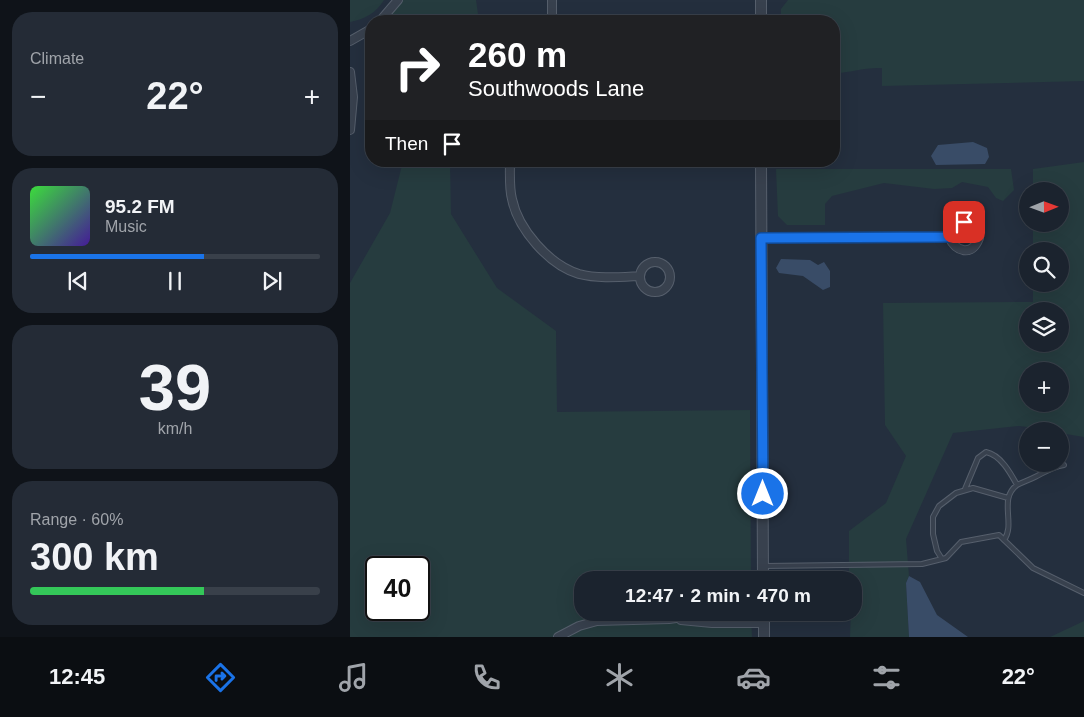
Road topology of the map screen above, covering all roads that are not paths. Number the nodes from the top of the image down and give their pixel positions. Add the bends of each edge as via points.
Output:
1 (398, 0) edge
2 (552, 0) edge
3 (761, 0) edge
4 (385, 15) edge
5 (552, 15) edge
6 (761, 15) edge
7 (365, 32) edge
8 (350, 41) edge
9 (350, 72) edge
10 (350, 130) edge
11 (510, 167) edge
12 (761, 167) edge
13 (949, 237) dead end
14 (761, 238) junction
15 (640, 276) junction
16 (1044, 472) edge
17 (1017, 485) junction
18 (965, 489) junction
19 (1008, 498) junction
20 (1004, 540) junction
21 (942, 560) junction
22 (763, 566) junction
23 (763, 571) edge
24 (1084, 593) edge
25 (597, 621) edge
26 (764, 621) edge
27 (558, 637) edge
28 (764, 637) edge

1 - 4 street
2 - 5 street
3 - 6 street
7 - 8 street
9 - 10 street via 353,97
11 - 15 street via 512,199 519,219 540,247 560,265 578,274
12 - 14 street
13 - 14 street
14 - 22 street
15 - 15 street via 647,264 656,262 668,270 670,280 660,291 650,291 643,286
16 - 17 lane
17 - 18 lane via 1002,463 986,452 978,458
17 - 19 lane
18 - 19 lane via 973,488
18 - 21 lane via 935,511 933,534
19 - 20 lane via 1008,530
20 - 21 lane via 999,535 961,542
20 - 24 lane via 1033,568
21 - 22 lane via 922,564
22 - 23 street
25 - 27 street
26 - 28 street

